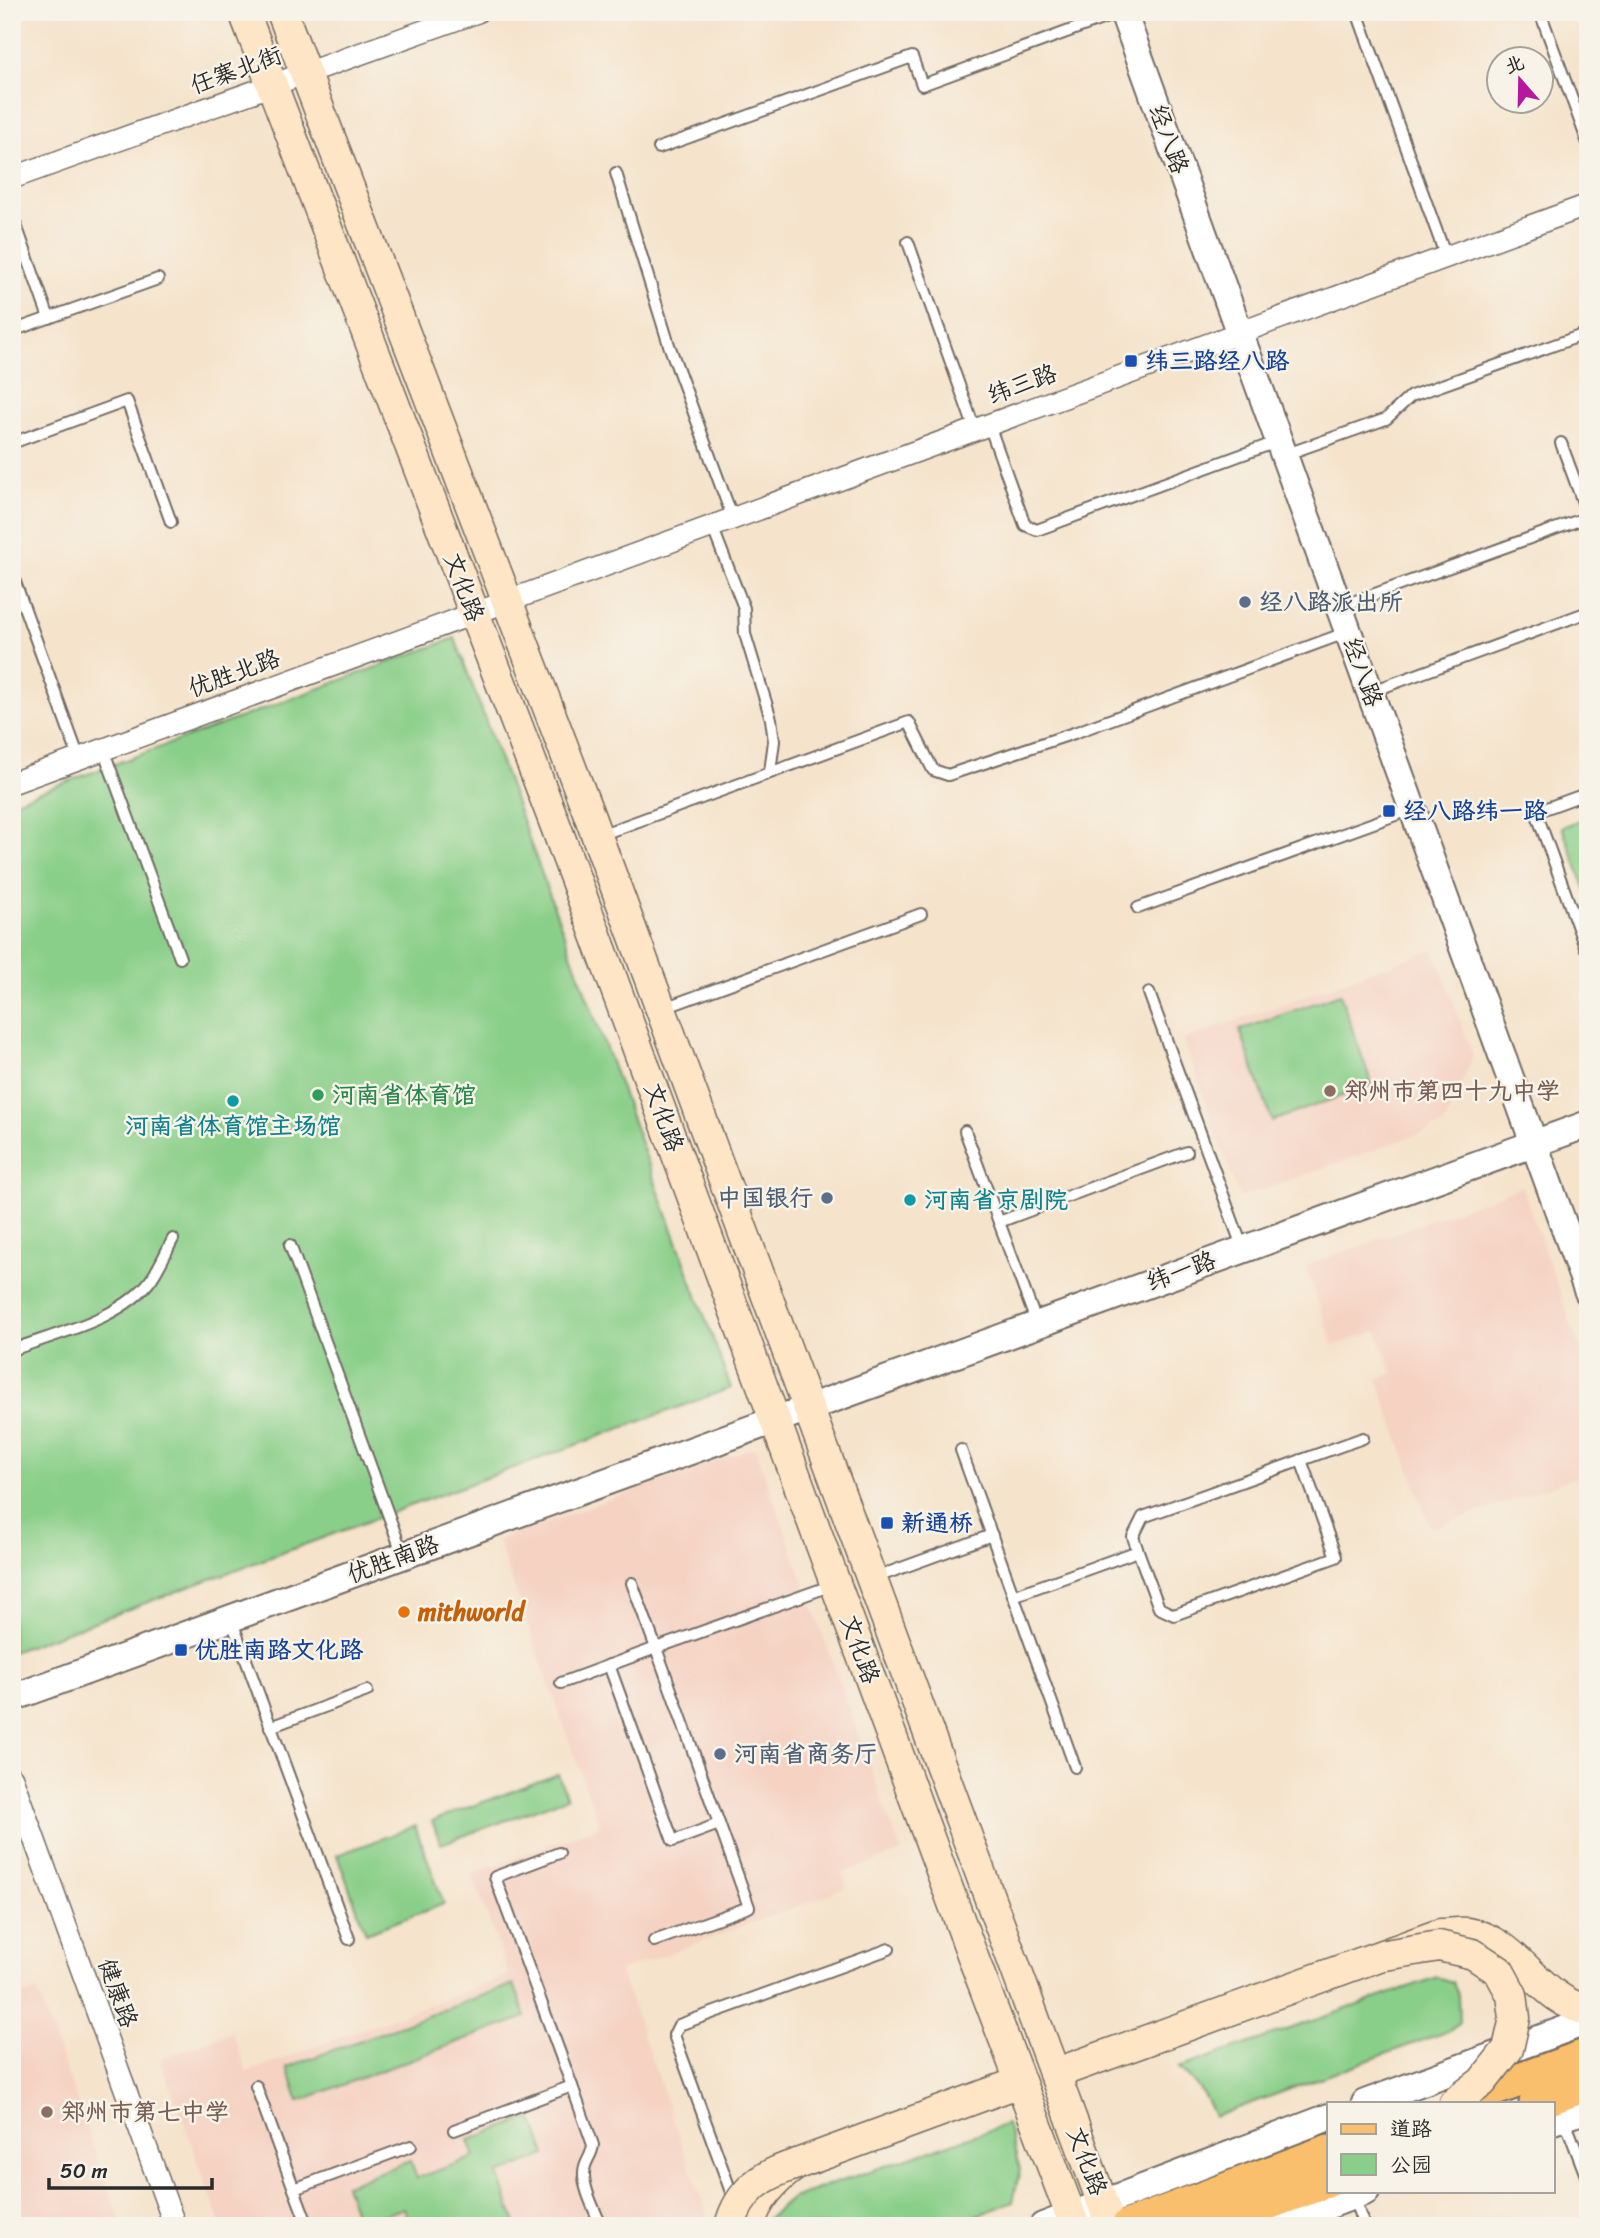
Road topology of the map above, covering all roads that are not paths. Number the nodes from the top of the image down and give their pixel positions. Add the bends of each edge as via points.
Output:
1 (244, 12) edge
2 (282, 12) edge
3 (477, 12) edge
4 (1122, 12) edge
5 (1357, 12) edge
6 (1540, 12) edge
7 (305, 73) junction
8 (272, 85) junction
9 (1588, 143) edge
10 (659, 148) dead end
11 (616, 173) dead end
12 (12, 178) edge
13 (1588, 205) edge
14 (12, 214) edge
15 (908, 242) dead end
16 (1446, 257) junction
17 (158, 279) dead end
18 (49, 318) junction
19 (12, 331) edge
20 (1240, 333) junction
21 (1588, 333) edge
22 (982, 427) junction
23 (12, 443) edge
24 (1561, 443) dead end
25 (1282, 448) junction
26 (1588, 516) edge
27 (172, 522) dead end
28 (722, 522) junction
29 (12, 574) edge
30 (508, 601) junction
31 (1588, 612) edge
32 (475, 613) junction
33 (1344, 620) junction
34 (1370, 692) junction
35 (103, 749) junction
36 (79, 758) junction
37 (770, 772) junction
38 (12, 782) edge
39 (1588, 793) edge
40 (1413, 809) junction
41 (597, 836) junction
42 (1138, 908) dead end
43 (921, 914) dead end
44 (1588, 946) edge
45 (180, 958) dead end
46 (1149, 993) dead end
47 (661, 1009) junction
48 (1588, 1124) edge
49 (965, 1131) dead end
50 (1534, 1143) junction
51 (1187, 1152) dead end
52 (999, 1222) junction
53 (173, 1239) dead end
54 (290, 1245) dead end
55 (1243, 1249) junction
56 (1588, 1292) edge
57 (1037, 1324) junction
58 (12, 1350) edge
59 (808, 1407) junction
60 (775, 1419) junction
61 (1363, 1438) dead end
62 (961, 1451) dead end
63 (1301, 1460) junction
64 (992, 1535) junction
65 (1138, 1551) junction
66 (403, 1555) junction
67 (871, 1579) junction
68 (632, 1583) dead end
69 (835, 1584) junction
70 (1013, 1596) junction
71 (230, 1619) junction
72 (656, 1648) junction
73 (609, 1665) junction
74 (561, 1683) dead end
75 (367, 1691) dead end
76 (12, 1698) edge
77 (270, 1727) junction
78 (1075, 1767) dead end
79 (12, 1778) edge
80 (719, 1824) junction
81 (559, 1853) dead end
82 (349, 1939) dead end
83 (654, 1941) dead end
84 (890, 1949) dead end
85 (1385, 1955) junction
86 (1588, 2010) edge
87 (1588, 2021) edge
88 (1588, 2055) edge
89 (1054, 2074) junction
90 (1020, 2082) junction
91 (1588, 2084) edge
92 (256, 2086) dead end
93 (572, 2086) junction
94 (1368, 2102) edge
95 (1457, 2102) edge
96 (1459, 2102) edge
97 (1560, 2113) edge
98 (1327, 2118) edge
99 (454, 2130) dead end
100 (411, 2146) dead end
101 (1327, 2152) edge
102 (797, 2164) junction
103 (1588, 2181) edge
104 (294, 2189) junction
105 (1337, 2192) edge
106 (1343, 2192) edge
107 (1350, 2192) edge
108 (1107, 2215) edge
109 (1073, 2221) edge
110 (175, 2226) edge
111 (308, 2226) edge
112 (601, 2226) edge
113 (730, 2226) edge
114 (743, 2226) edge
115 (750, 2226) edge
116 (1043, 2226) edge
117 (1128, 2226) edge
118 (1207, 2226) edge
119 (1274, 2226) edge
120 (1364, 2226) edge

1 - 8 main road, 文化路
2 - 7 main road, 文化路
3 - 7 street, 任寨北街
4 - 10 lane via 922,85 912,57
4 - 20 street, 经八路
5 - 16 lane
6 - 9 lane
7 - 8 street, 任寨北街
7 - 30 main road, 文化路
8 - 12 street, 任寨北街
8 - 32 main road, 文化路
11 - 28 lane
13 - 16 street, 纬三路
14 - 18 lane
15 - 22 lane
16 - 20 street, 纬三路
17 - 18 lane
18 - 19 lane
20 - 22 street, 纬三路
20 - 25 street, 经八路
21 - 25 lane via 1411,396 1386,419
22 - 25 lane via 1026,525 1037,530
22 - 28 street, 纬三路
23 - 27 lane via 127,401
24 - 26 lane
25 - 33 street, 经八路
26 - 33 lane
28 - 30 street, 纬三路
28 - 37 lane via 744,608 745,635 771,719
29 - 36 lane
30 - 32 street, 纬三路
30 - 41 main road, 文化路
31 - 34 lane
32 - 35 street, 优胜北路
32 - 60 main road, 文化路
33 - 34 street, 经八路
33 - 37 lane via 1074,733 948,775 933,770 909,722
34 - 40 street, 经八路
35 - 36 street, 优胜北路
35 - 45 lane
36 - 38 street, 优胜北路
37 - 41 lane
39 - 44 lane via 1536,812 1584,947
40 - 42 lane
40 - 50 street, 经八路
41 - 47 main road, 文化路
43 - 47 lane
46 - 55 lane
47 - 59 main road, 文化路
48 - 50 street, 纬一路
49 - 52 lane
50 - 55 street, 纬一路
50 - 56 street, 经八路
51 - 52 lane
52 - 57 lane
53 - 58 lane via 152,1279 125,1304
54 - 66 lane
55 - 57 street, 纬一路
57 - 59 street, 纬一路
59 - 60 street, 纬一路
59 - 67 main road, 文化路
60 - 66 street, 优胜南路
60 - 69 main road, 文化路
61 - 63 lane
62 - 64 lane
63 - 65 lane via 1143,1517 1133,1537
63 - 65 lane via 1336,1557 1174,1615 1159,1608
64 - 67 lane
64 - 70 lane
65 - 70 lane
66 - 71 street, 优胜南路
67 - 89 main road, 文化路
68 - 72 lane
69 - 72 lane
69 - 90 main road, 文化路
70 - 78 lane
71 - 76 street, 优胜南路
71 - 77 lane
72 - 73 lane
72 - 80 lane
73 - 74 lane
73 - 80 lane via 673,1841
75 - 77 lane
77 - 82 lane
79 - 110 street, 健康路
80 - 83 lane via 749,1907
81 - 93 lane via 495,1877
84 - 114 lane via 679,2025 674,2035
85 - 86 main road, bridge via 1440,1934 1468,1933 1511,1954 1539,1982
85 - 89 main road
85 - 95 main road, bridge via 1439,1946 1473,1954 1499,1971 1512,1995 1515,2018 1508,2049 1482,2082
87 - 94 street
88 - 96 main road
89 - 108 main road, 文化路
90 - 102 main road
90 - 109 main road, 文化路
91 - 97 main road
92 - 104 lane
93 - 99 lane
93 - 112 lane via 593,2145 584,2181
97 - 103 lane
98 - 108 street
100 - 104 lane
101 - 117 main road
102 - 113 main road, bridge via 752,2186
102 - 115 main road, bridge via 766,2192 753,2210
104 - 111 lane
105 - 118 main road
106 - 119 street
107 - 120 lane
108 - 109 street
109 - 116 street

